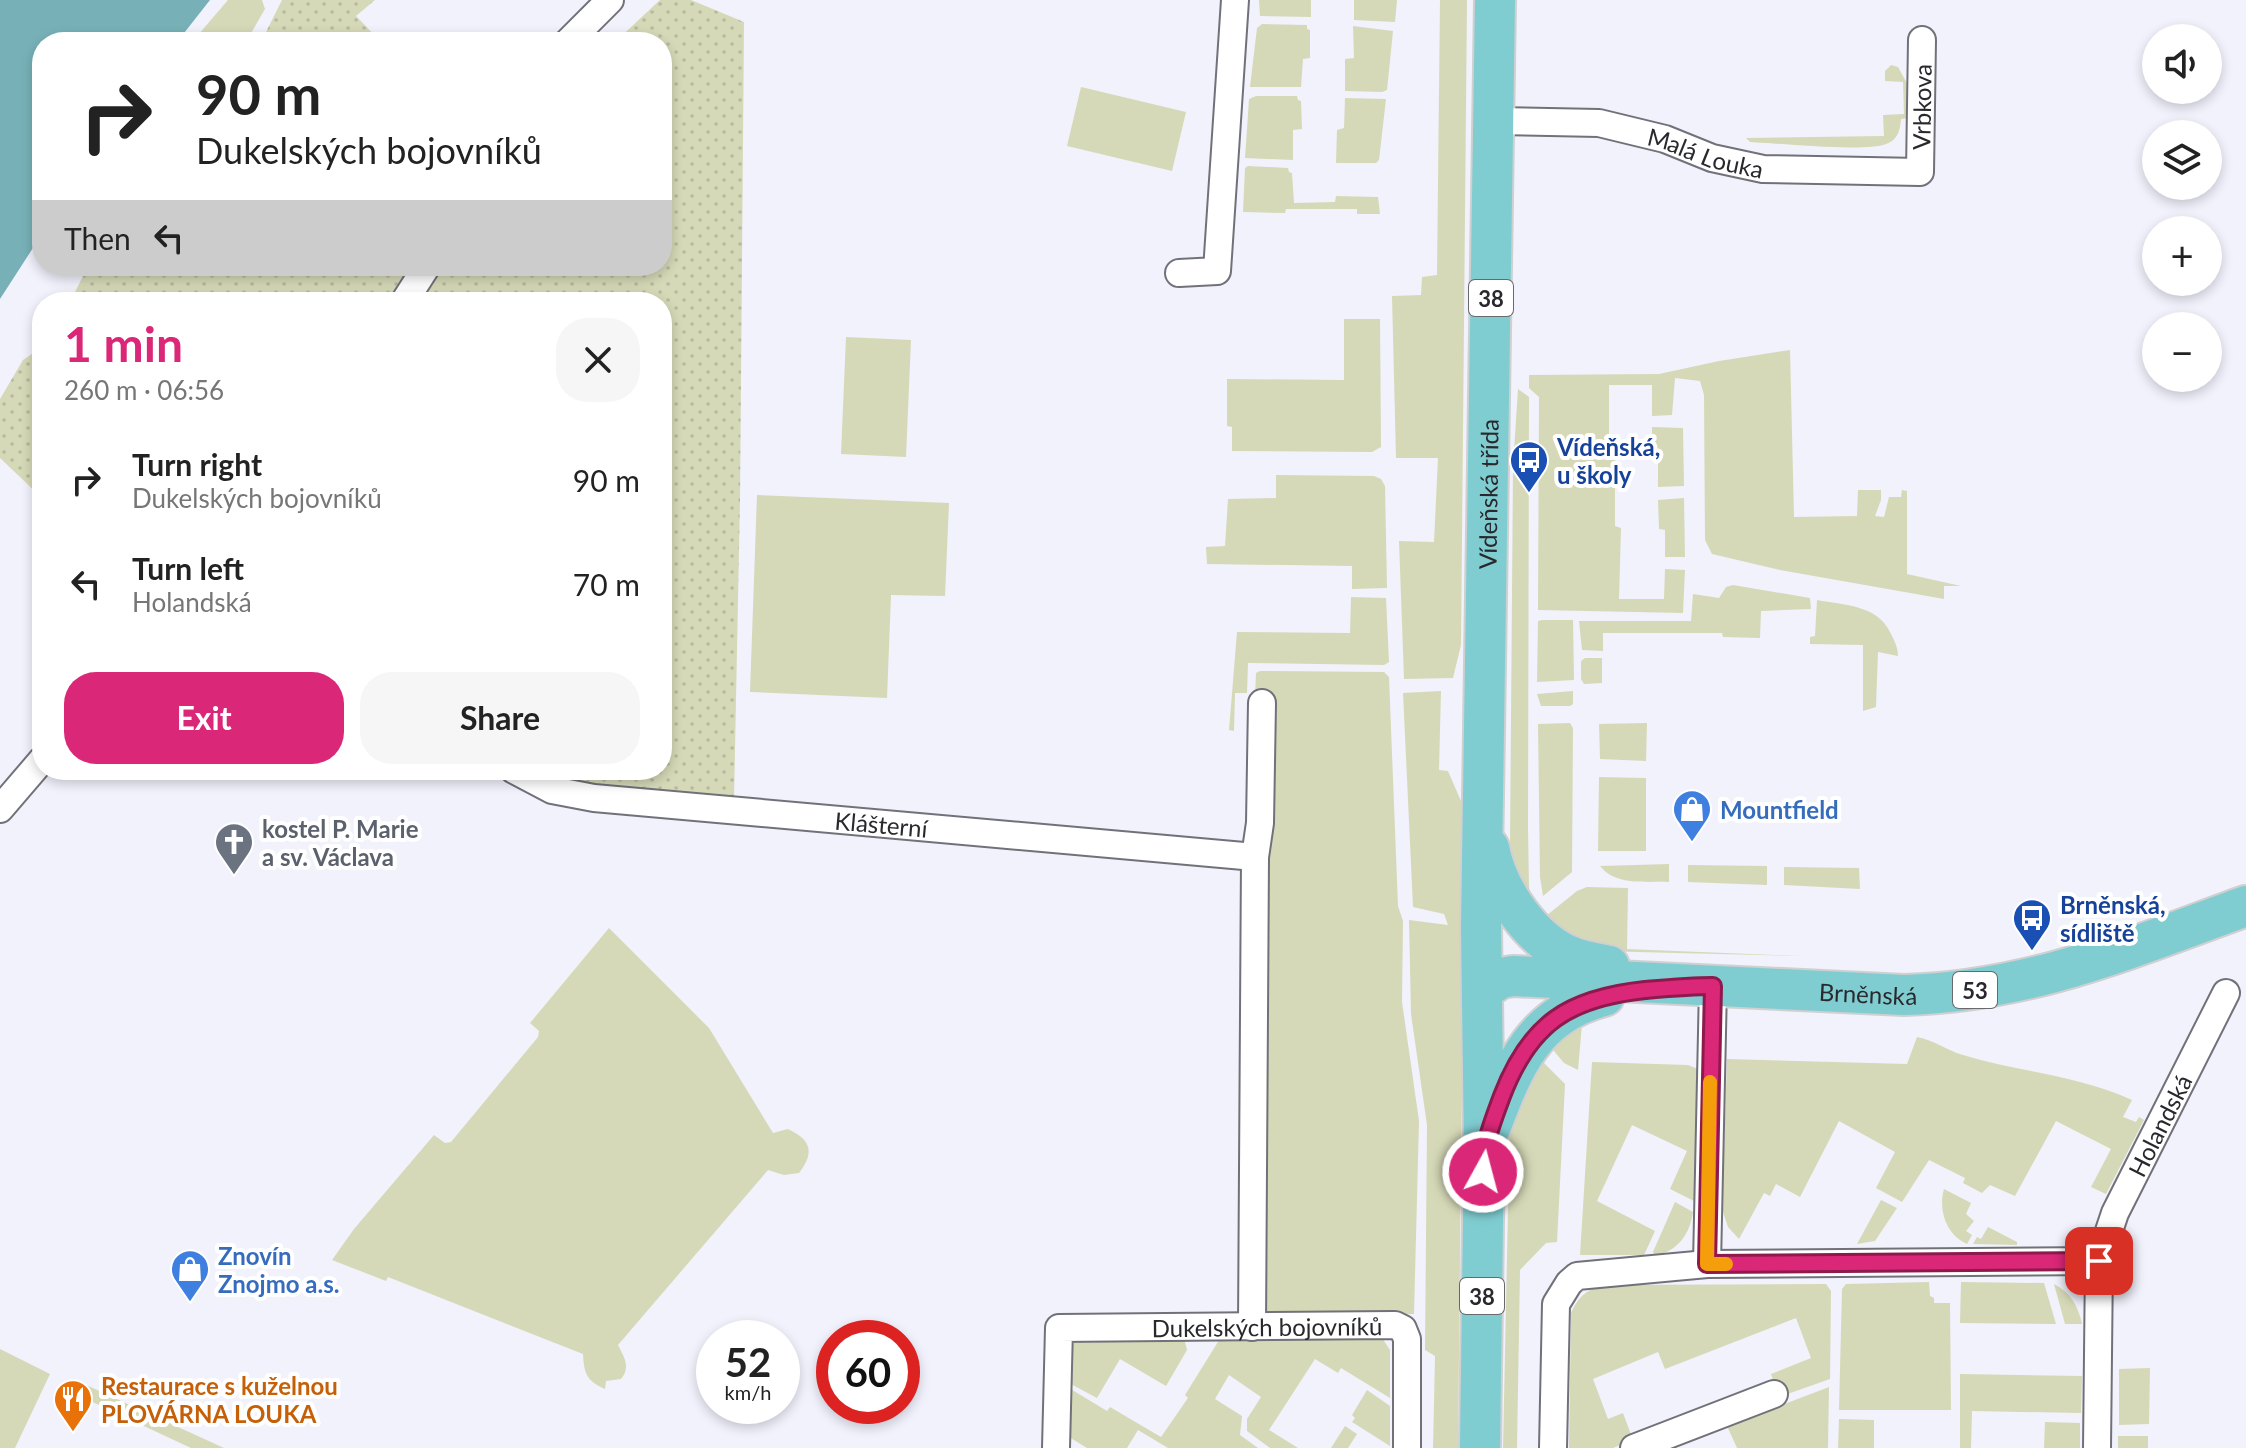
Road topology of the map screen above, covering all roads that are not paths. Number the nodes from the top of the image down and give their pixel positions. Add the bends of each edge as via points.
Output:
1 (610, 0) edge
2 (1235, 0) edge
3 (1495, 0) edge
4 (578, 32) edge
5 (1922, 40) dead end
6 (1494, 121) junction
7 (1920, 172) joint
8 (1179, 273) dead end
9 (1262, 703) dead end
10 (32, 772) edge
11 (533, 780) edge
12 (0, 809) edge
13 (1484, 824) junction
14 (1255, 857) junction
15 (2246, 906) edge
16 (1702, 986) junction
17 (1482, 990) junction
18 (2226, 993) dead end
19 (1604, 996) junction
20 (1484, 1145) junction
21 (2099, 1261) junction
22 (1707, 1264) junction
23 (1252, 1327) junction
24 (1774, 1394) dead end
25 (1056, 1448) edge
26 (1407, 1448) edge
27 (1480, 1448) edge
28 (1553, 1448) edge
29 (1634, 1448) edge
30 (2097, 1448) edge

1 - 4 street
2 - 8 street via 1217,271
3 - 6 main road, Vídeňská třída / 38
5 - 7 street, Vrbkova
6 - 7 street, Malá Louka via 1599,123 1763,169
6 - 13 main road, Vídeňská třída / 38
9 - 14 street
10 - 12 street
11 - 14 street, Klášterní via 552,790 594,798
13 - 16 main road via 1500,883 1545,940 1572,957
13 - 17 main road, Vídeňská třída / 38
14 - 23 street
15 - 16 main road, Brněnská / 53 via 2078,966 1989,988 1904,995
16 - 17 main road, Brněnská / 53 via 1513,976
16 - 19 main road
16 - 22 street
17 - 19 main road via 1507,1001
17 - 20 main road, 38
18 - 21 street, Holandská via 2115,1213
19 - 20 main road via 1560,1015 1531,1041 1515,1066
20 - 27 main road, 38
21 - 22 street
21 - 30 street, Holandská
22 - 28 street via 1577,1276 1569,1283 1556,1304
23 - 25 street, Dukelských bojovníků via 1059,1328
23 - 26 street, Dukelských bojovníků via 1403,1329
24 - 29 street

